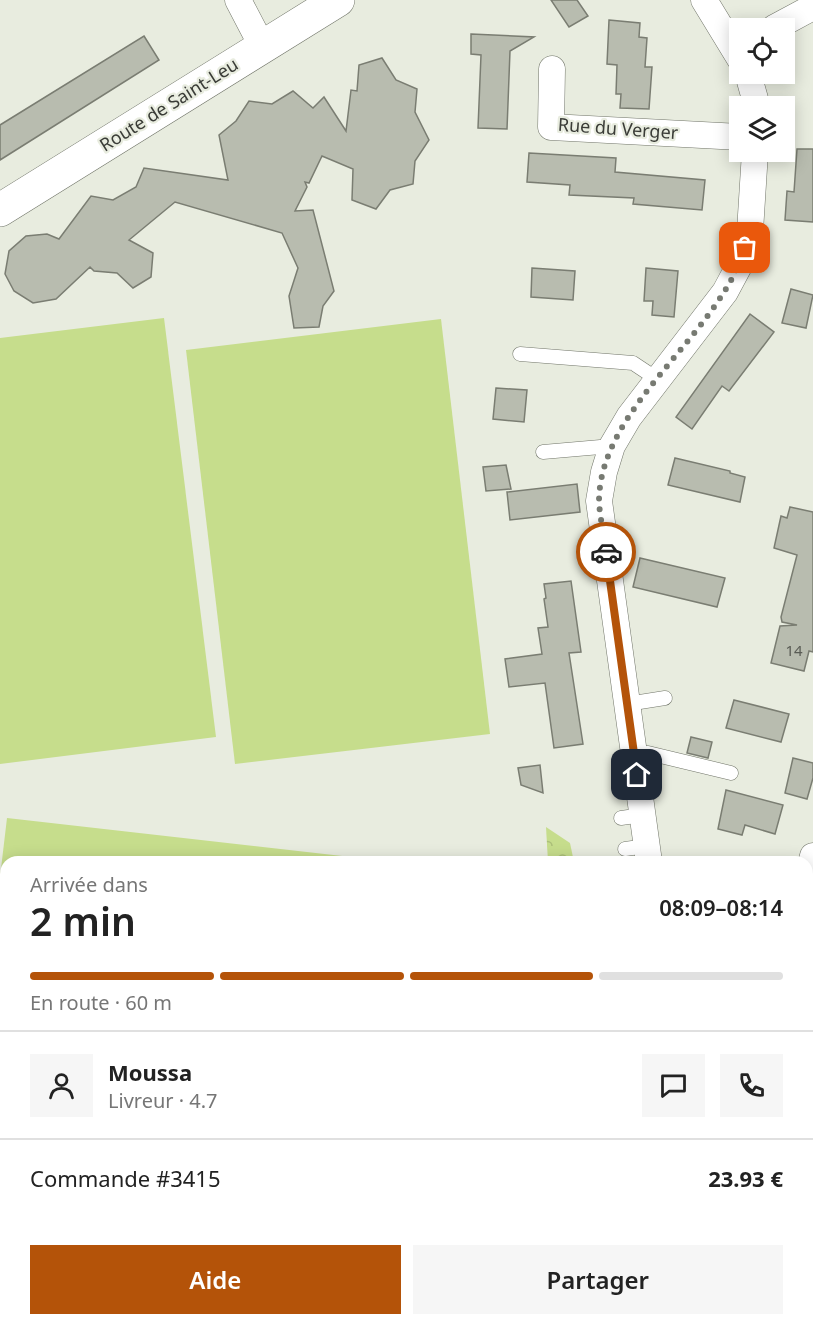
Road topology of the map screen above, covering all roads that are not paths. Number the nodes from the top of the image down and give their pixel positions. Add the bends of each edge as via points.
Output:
1 (238, 0) edge
2 (338, 0) edge
3 (704, 0) edge
4 (813, 6) edge
5 (792, 18) edge
6 (729, 39) edge
7 (262, 45) junction
8 (552, 69) dead end
9 (729, 136) edge
10 (754, 162) edge
11 (0, 210) edge
12 (520, 354) dead end
13 (657, 379) junction
14 (612, 446) junction
15 (543, 452) dead end
16 (666, 698) dead end
17 (627, 704) junction
18 (634, 755) junction
19 (731, 773) dead end
20 (640, 853) edge

1 - 7 street
2 - 7 street, Route de Saint-Leu
3 - 6 street
4 - 5 street
7 - 11 street, Route de Saint-Leu
8 - 9 street, Rue du Verger via 551,128
10 - 13 street via 750,231 740,264 725,292
12 - 13 lane via 633,363
13 - 14 street
14 - 15 lane
14 - 17 street via 599,501
16 - 17 lane
17 - 18 street
18 - 19 lane via 648,753
18 - 20 street via 632,817

